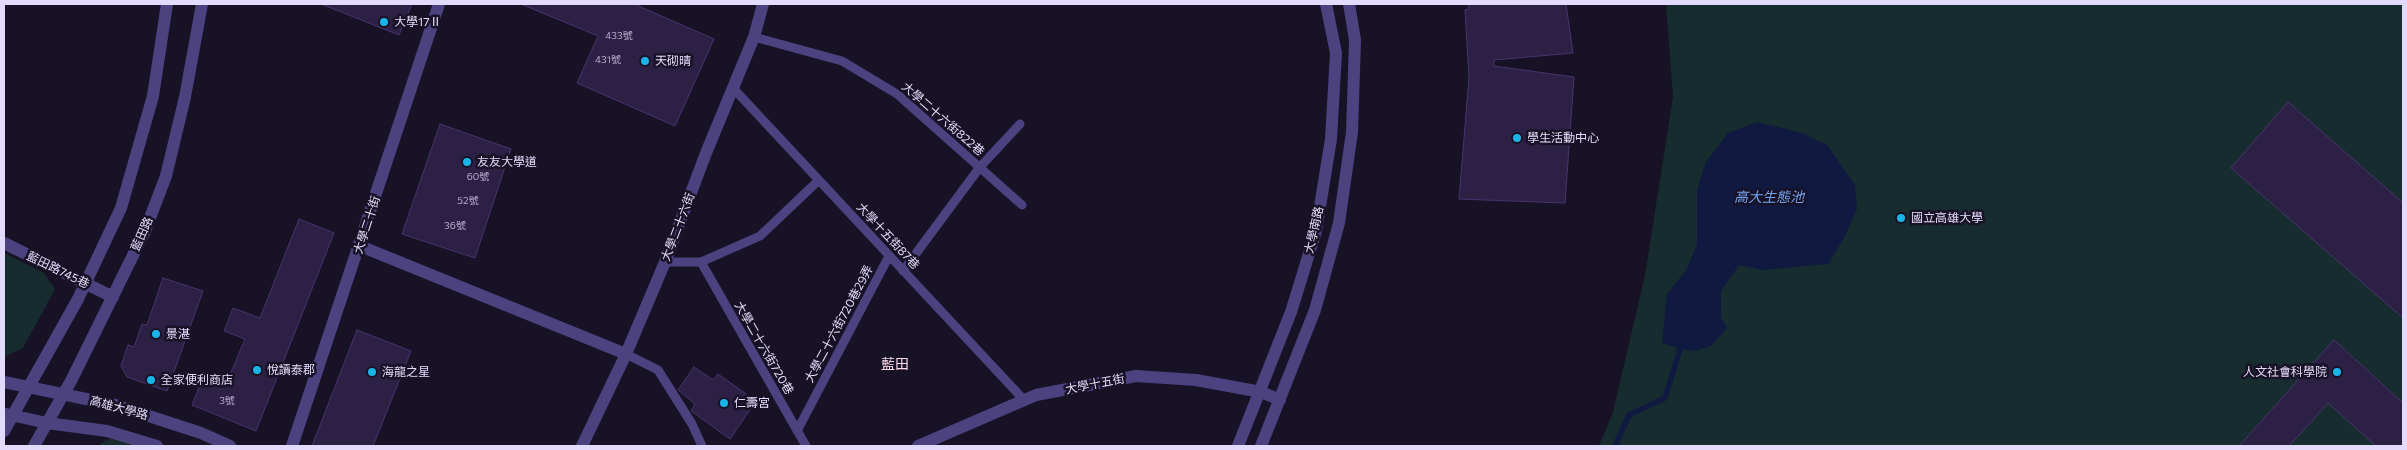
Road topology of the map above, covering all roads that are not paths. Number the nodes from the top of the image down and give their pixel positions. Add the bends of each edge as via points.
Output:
1 (167, 4) edge
2 (202, 4) edge
3 (439, 4) edge
4 (763, 4) edge
5 (1326, 4) edge
6 (1350, 4) edge
7 (754, 37) junction
8 (733, 88) junction
9 (1020, 124) dead end
10 (980, 167) junction
11 (819, 180) junction
12 (1022, 205) dead end
13 (4, 243) edge
14 (360, 246) junction
15 (889, 256) junction
16 (665, 262) junction
17 (701, 262) junction
18 (904, 271) junction
19 (85, 283) junction
20 (113, 297) junction
21 (626, 354) junction
22 (4, 382) edge
23 (28, 388) junction
24 (1261, 392) junction
25 (63, 396) junction
26 (1024, 400) junction
27 (1280, 400) junction
28 (8, 414) edge
29 (47, 423) junction
30 (4, 430) edge
31 (797, 431) junction
32 (931, 443) edge
33 (34, 446) edge
34 (157, 446) edge
35 (230, 446) edge
36 (292, 446) edge
37 (582, 446) edge
38 (702, 446) edge
39 (806, 446) edge
40 (918, 446) edge
41 (1238, 446) edge
42 (1261, 446) edge

1 - 19 street via 153,96 135,164 121,208
2 - 20 street, 藍田路 via 166,176 145,231
3 - 14 street, 大學二十街
4 - 7 street, 大學二十六街
5 - 24 street, 大學南路 via 1336,53 1331,140 1316,231 1291,312
6 - 27 street, 大學南路 via 1355,40 1352,132 1339,223 1315,310
7 - 8 street, 大學二十六街
7 - 10 lane, 大學二十六街822巷 via 842,61 897,94
8 - 11 lane, 大學十五街87巷
8 - 16 street, 大學二十六街
9 - 10 lane
10 - 12 lane, 大學二十六街822巷
10 - 18 lane
11 - 15 lane, 大學十五街87巷
11 - 17 lane via 760,236
13 - 19 street, 藍田路745巷
14 - 21 street
14 - 36 street, 大學二十街
15 - 18 lane, 大學十五街87巷
15 - 31 lane, 大學二十六街720巷29弄
16 - 17 lane
16 - 21 street, 大學二十六街
17 - 31 lane, 大學二十六街720巷
18 - 26 lane, 大學十五街87巷
19 - 20 street, 藍田路745巷
19 - 23 street
20 - 25 street, 藍田路
21 - 37 street, 大學二十六街
21 - 38 lane via 658,370
22 - 23 street, 高雄大學路
23 - 25 street, 高雄大學路
23 - 28 street
24 - 26 street, 大學十五街 via 1196,380 1136,376
24 - 27 street, 大學十五街
24 - 41 street, 大學南路
25 - 29 street, 藍田路
25 - 35 street, 高雄大學路 via 115,405 201,432
26 - 32 street, 大學十五街
27 - 42 street, 大學南路
28 - 29 street, 高雄大學路
28 - 30 street
29 - 33 street, 藍田路
29 - 34 street, 高雄大學路 via 98,429
31 - 39 lane, 大學二十六街720巷
32 - 40 street, 大學十五街

